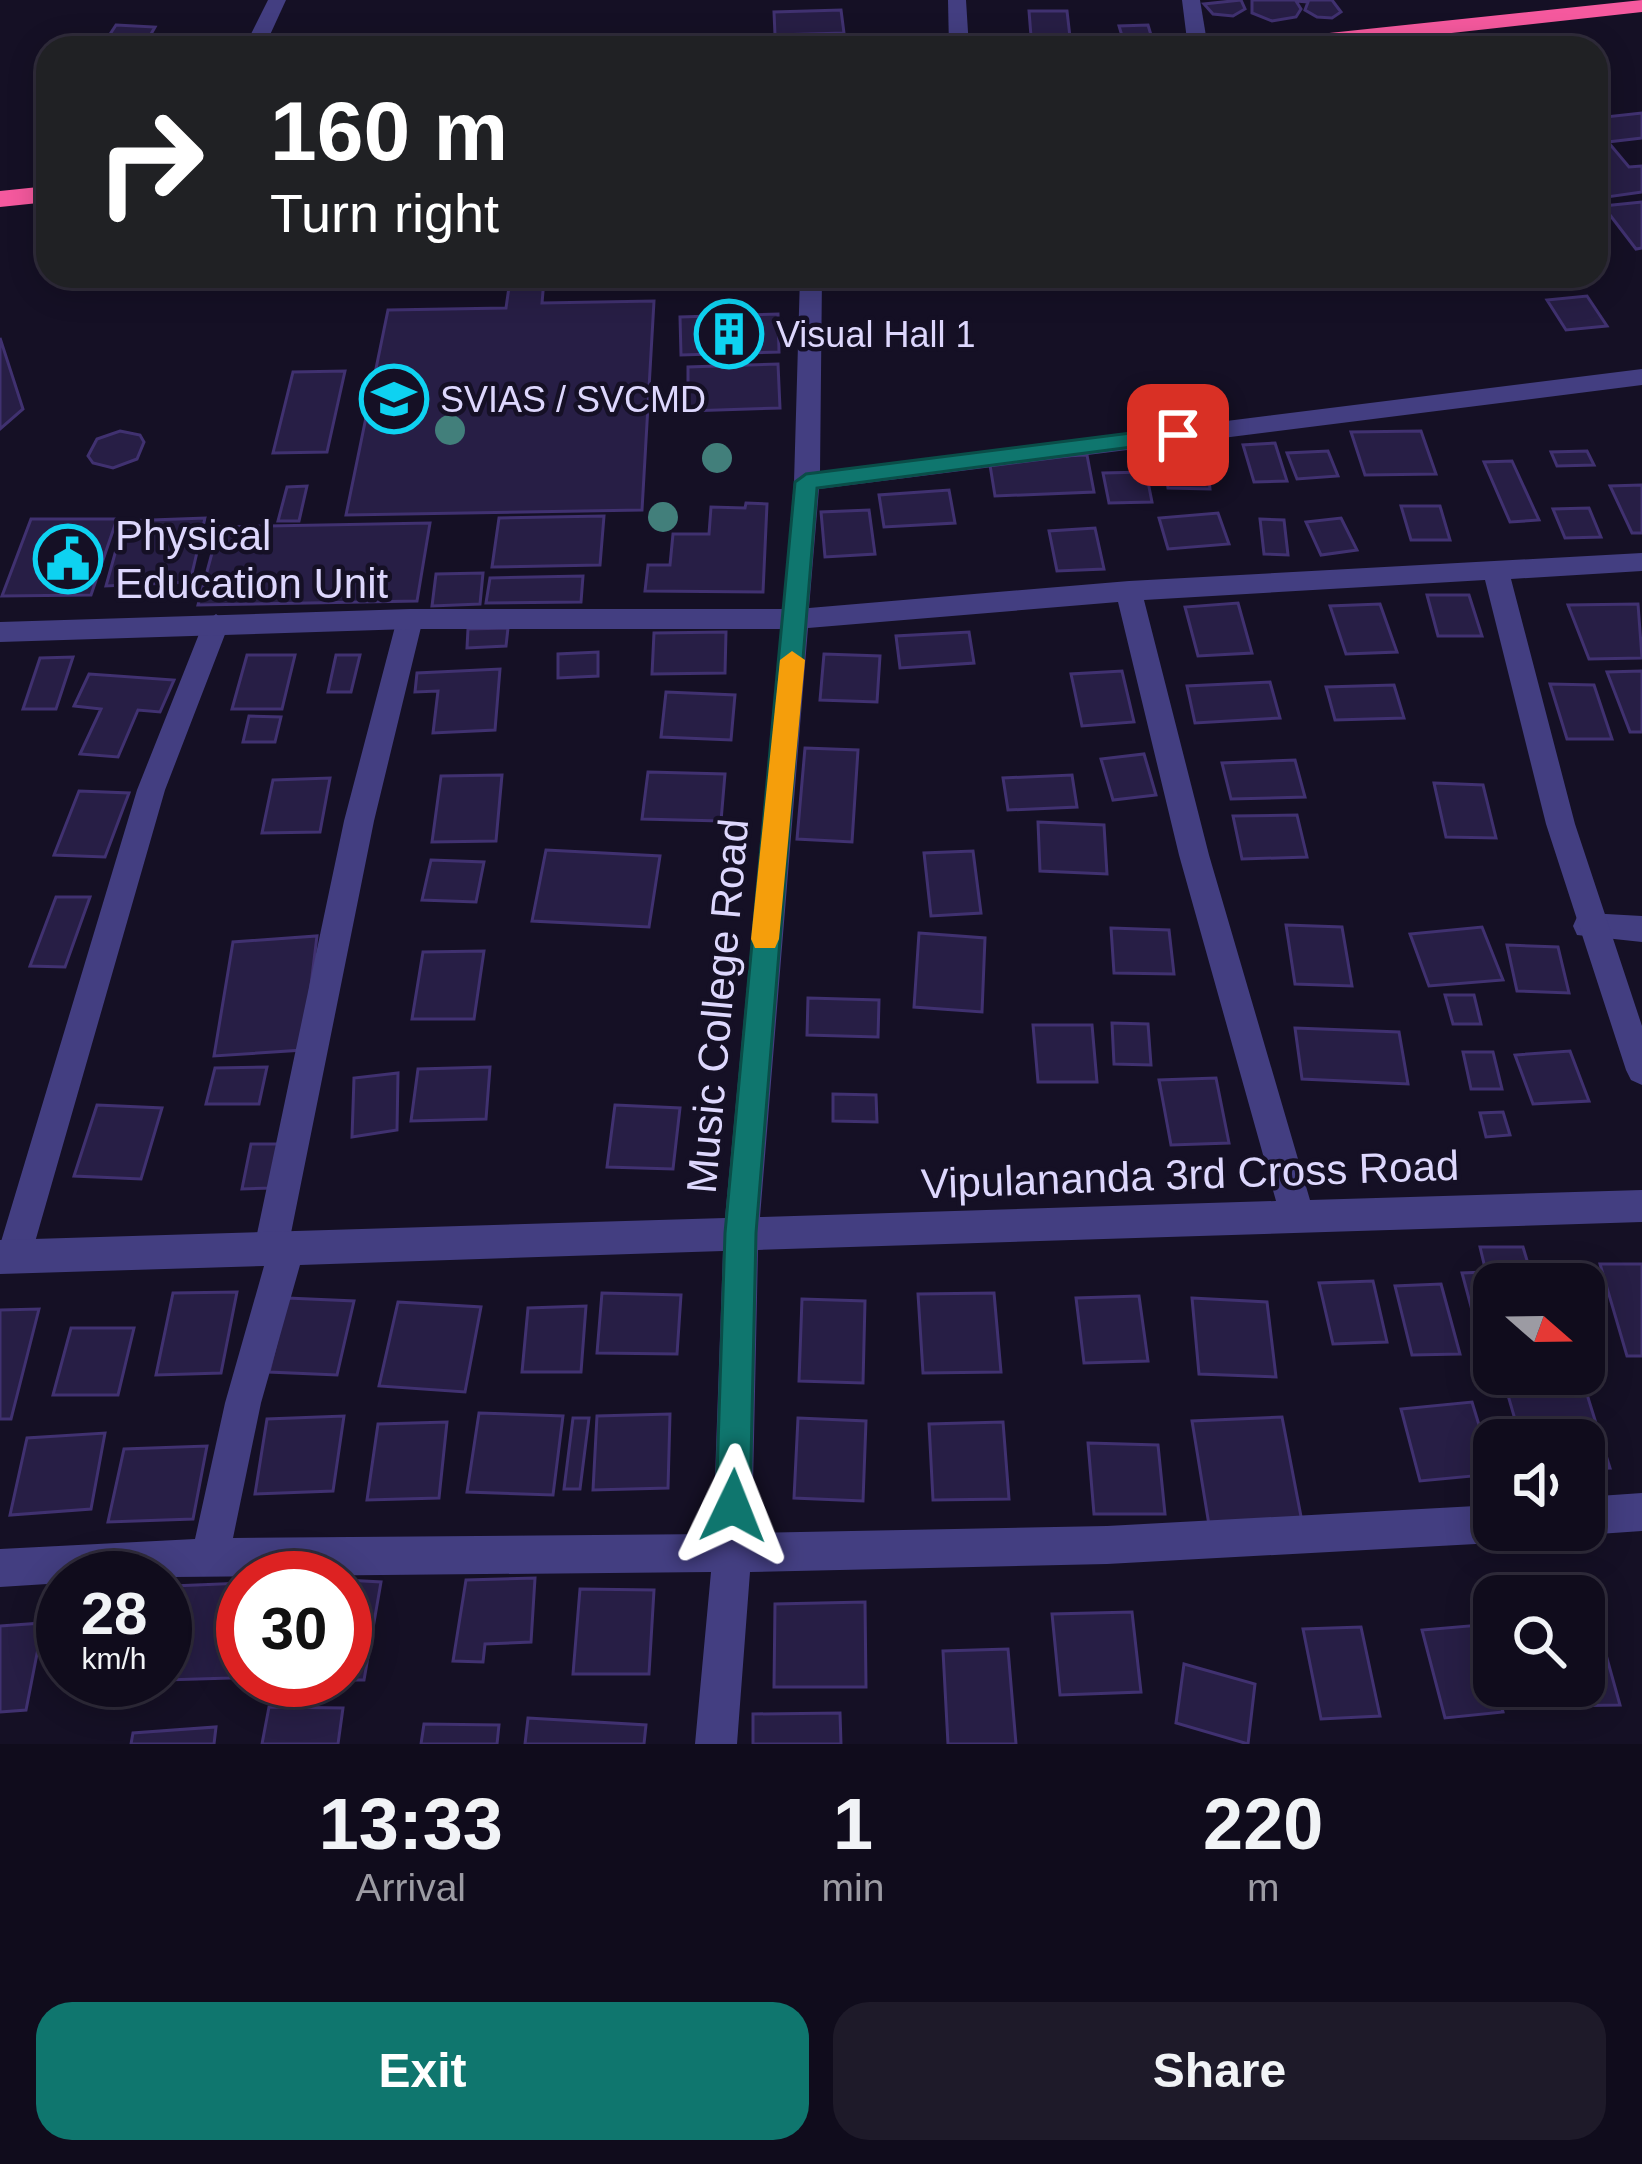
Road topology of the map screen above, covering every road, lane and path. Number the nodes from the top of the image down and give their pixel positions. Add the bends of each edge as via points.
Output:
1 (277, 0) edge
2 (956, 0) edge
3 (1191, 0) edge
4 (1642, 5) edge
5 (1642, 29) edge
6 (260, 36) edge
7 (958, 36) edge
8 (1196, 36) edge
9 (1361, 36) edge
10 (1575, 36) edge
11 (36, 171) edge
12 (0, 174) edge
13 (36, 195) edge
14 (0, 199) edge
15 (811, 288) edge
16 (1642, 376) edge
17 (806, 482) junction
18 (1642, 562) edge
19 (1496, 573) junction
20 (1129, 592) junction
21 (410, 619) junction
22 (797, 619) junction
23 (216, 624) junction
24 (0, 632) edge
25 (1588, 926) junction
26 (1642, 929) edge
27 (1642, 1070) edge
28 (1642, 1206) edge
29 (1297, 1215) junction
30 (741, 1233) junction
31 (279, 1248) junction
32 (7, 1256) edge
33 (1642, 1512) edge
34 (1605, 1515) edge
35 (1473, 1526) edge
36 (732, 1552) junction
37 (209, 1558) junction
38 (0, 1568) edge
39 (716, 1744) edge

1 - 6 street
2 - 7 street
3 - 8 street
4 - 9 highway
5 - 10 highway
11 - 12 highway
13 - 14 highway
15 - 17 street, Music College Road
16 - 17 street
17 - 22 street, Music College Road
18 - 19 street
19 - 20 street
19 - 25 street
20 - 22 street
20 - 29 street
21 - 22 street
21 - 23 street
21 - 31 street via 359,821
22 - 30 street, Music College Road
23 - 24 street
23 - 32 street via 151,790
25 - 26 street
25 - 27 street
28 - 29 street, Vipulananda 3rd Cross Road
29 - 30 street, Vipulananda 3rd Cross Road
30 - 31 street, Vipulananda 3rd Cross Road
30 - 36 street, Music College Road
31 - 32 street, Vipulananda 3rd Cross Road
31 - 37 street
33 - 34 street
35 - 36 street via 1331,1537
36 - 37 street
36 - 39 street, Music College Road
37 - 38 street

